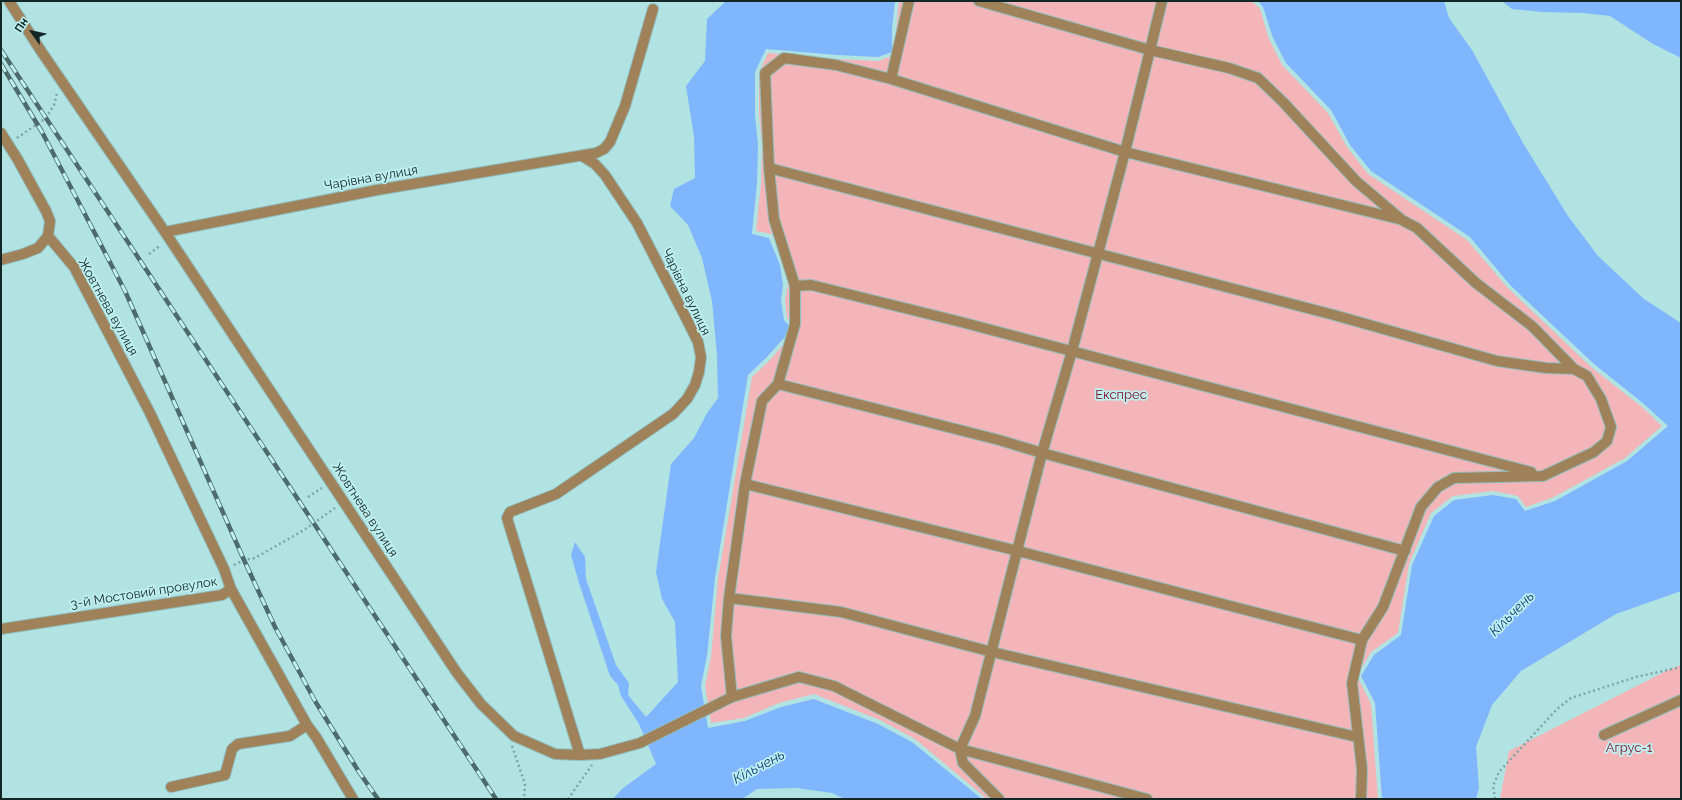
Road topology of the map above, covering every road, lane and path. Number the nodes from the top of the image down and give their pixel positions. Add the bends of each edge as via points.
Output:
1 (9, 1) edge
2 (910, 1) edge
3 (979, 1) edge
4 (1162, 1) edge
5 (653, 9) dead end
6 (1150, 50) junction
7 (60, 78) junction
8 (891, 79) junction
9 (1, 133) edge
10 (8, 144) junction
11 (1125, 152) junction
12 (582, 156) junction
13 (769, 168) junction
14 (1402, 220) junction
15 (165, 232) junction
16 (48, 236) junction
17 (162, 244) dead end
18 (1097, 253) junction
19 (149, 254) dead end
20 (1, 260) edge
21 (794, 286) junction
22 (1072, 351) junction
23 (1574, 369) junction
24 (778, 384) junction
25 (1042, 454) junction
26 (1543, 476) junction
27 (745, 484) junction
28 (320, 489) dead end
29 (308, 497) dead end
30 (344, 502) junction
31 (1018, 551) junction
32 (1405, 551) junction
33 (224, 569) junction
34 (231, 589) junction
35 (729, 598) junction
36 (1, 629) edge
37 (1362, 640) junction
38 (992, 652) junction
39 (1681, 667) edge
40 (732, 697) junction
41 (1681, 700) edge
42 (307, 725) junction
43 (509, 731) junction
44 (1604, 735) dead end
45 (1357, 736) junction
46 (960, 750) junction
47 (600, 754) junction
48 (580, 755) junction
49 (171, 787) dead end
50 (353, 799) edge
51 (524, 799) edge
52 (568, 799) edge
53 (999, 799) edge
54 (1147, 799) edge
55 (1362, 799) edge
56 (1495, 799) edge

1 - 7 street, Жовтнева вулиця
2 - 8 street
3 - 6 street
4 - 6 street
5 - 12 street, Чарівна вулиця via 625,106 610,142 604,149
6 - 11 street
6 - 14 street via 1229,68 1258,78 1356,181
7 - 10 path via 54,105 46,118
7 - 15 street, Жовтнева вулиця
8 - 11 street
8 - 13 street via 836,64 784,58 766,73
9 - 10 street
10 - 16 street via 46,211 50,221
11 - 14 street
11 - 18 street
12 - 15 street, Чарівна вулиця via 376,190
12 - 48 street, Чарівна вулиця via 595,164 605,175 637,223 698,342 701,357 695,385 674,414 556,494 510,512 506,518
13 - 18 street
13 - 21 street via 774,219
14 - 23 street via 1417,228 1476,283 1532,326
15 - 30 street, Жовтнева вулиця
16 - 20 street via 38,248
16 - 33 street, Жовтнева вулиця via 74,267 150,414
17 - 19 path
18 - 22 street
18 - 23 street via 1497,361
21 - 22 street via 811,285
21 - 24 street via 795,324
22 - 25 street
22 - 26 street
23 - 26 street via 1587,376 1601,399 1611,428 1607,441 1594,452
24 - 25 street via 999,440
24 - 27 street via 762,401
25 - 31 street
25 - 32 street
26 - 32 street via 1454,478 1438,487 1421,507
27 - 31 street
27 - 35 street
28 - 29 path
30 - 33 path via 304,530 255,558
30 - 43 street, Жовтнева вулиця via 457,673 481,704
31 - 37 street
31 - 38 street
32 - 37 street via 1383,607
33 - 34 street, Жовтнева вулиця
34 - 36 street, 3-й Мостовий провулок via 222,595
34 - 42 street, 3-й Мостовий провулок
35 - 38 street via 841,612
35 - 40 street via 726,636
37 - 45 street via 1352,683
38 - 45 street
38 - 46 street via 975,716
39 - 56 path via 1636,677 1571,698 1557,708 1499,772 1493,786
40 - 46 street, Жовтнева вулиця via 799,677 834,686
40 - 47 street, Жовтнева вулиця via 640,743
41 - 44 street
42 - 49 street via 290,736 238,744 232,749 225,775
42 - 50 street, 3-й Мостовий провулок
43 - 48 street, Жовтнева вулиця via 514,736 556,754
43 - 51 path via 513,753 525,784
45 - 55 street via 1362,769
46 - 53 street via 963,763
46 - 54 street, Жовтнева вулиця
47 - 48 street, Жовтнева вулиця
47 - 52 path

